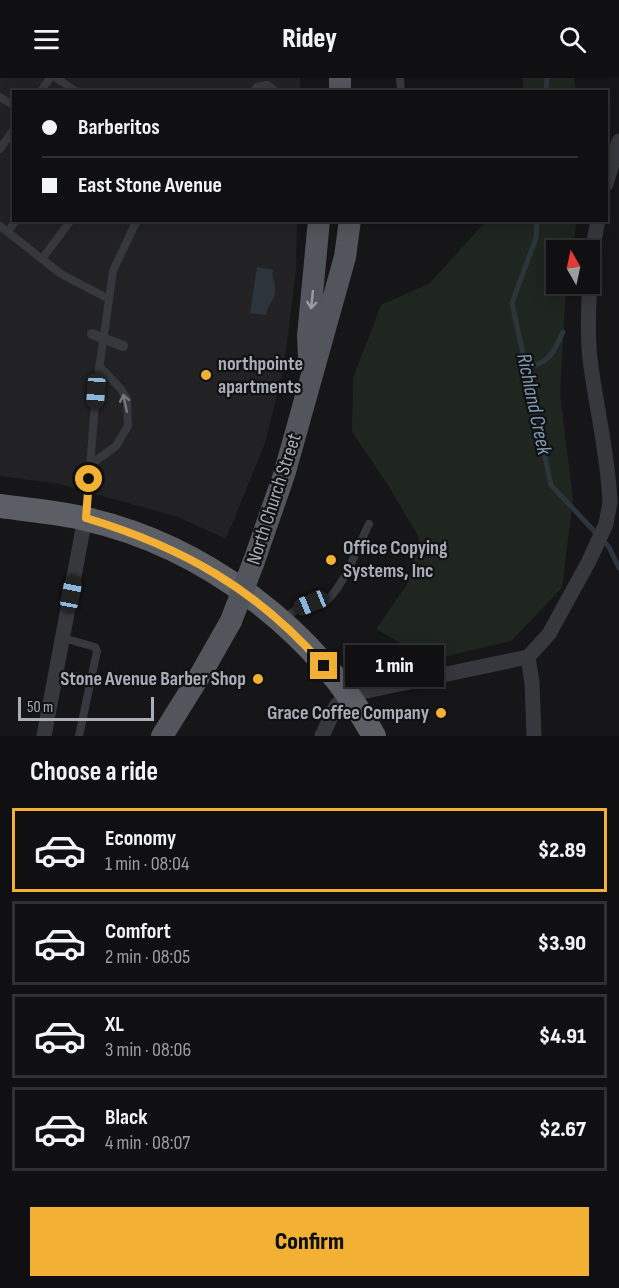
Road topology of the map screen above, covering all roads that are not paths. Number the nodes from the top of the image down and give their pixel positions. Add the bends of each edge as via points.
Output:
1 (56, 78) edge
2 (74, 90) edge
3 (255, 90) edge
4 (274, 90) edge
5 (12, 132) edge
6 (619, 141) edge
7 (0, 149) edge
8 (608, 177) edge
9 (15, 222) edge
10 (70, 222) edge
11 (136, 222) edge
12 (319, 222) edge
13 (335, 222) edge
14 (350, 222) edge
15 (598, 222) edge
16 (0, 226) edge
17 (8, 232) junction
18 (42, 259) junction
19 (109, 299) junction
20 (329, 311) junction
21 (92, 334) dead end
22 (123, 346) dead end
23 (99, 366) junction
24 (310, 384) junction
25 (90, 465) junction
26 (0, 506) edge
27 (86, 518) junction
28 (369, 525) dead end
29 (281, 621) junction
30 (63, 638) junction
31 (528, 657) junction
32 (56, 673) junction
33 (91, 679) junction
34 (347, 695) junction
35 (44, 736) edge
36 (79, 736) edge
37 (162, 736) edge
38 (322, 736) edge
39 (374, 736) edge
40 (534, 736) edge

1 - 2 lane
3 - 4 lane via 267,85
5 - 7 lane
6 - 8 street
9 - 17 lane
10 - 18 lane
11 - 19 lane via 113,271
12 -> 24 main road, North Church Street via 308,336
13 - 20 main road
14 - 20 main road, North Church Street via 345,257
15 - 31 street via 592,262 590,357 610,502 606,524 590,561 549,634
16 - 17 lane
17 - 18 lane
18 - 19 lane via 61,274
19 - 23 lane
20 - 24 main road, North Church Street
21 - 22 street, bridge
23 - 25 lane
25 -> 23 lane via 116,446 128,426 127,399
24 - 37 main road, North Church Street, bridge via 284,475 231,621
25 - 27 lane
26 - 27 highway
27 - 29 highway via 128,531 208,568
27 - 30 street
28 - 29 lane via 329,599 323,604 298,608
29 - 34 highway
30 - 32 street
30 - 33 lane via 95,647
31 - 34 street
31 - 40 street
32 - 33 lane
32 - 35 street
33 - 36 lane
34 - 38 street via 336,706
34 - 39 highway

